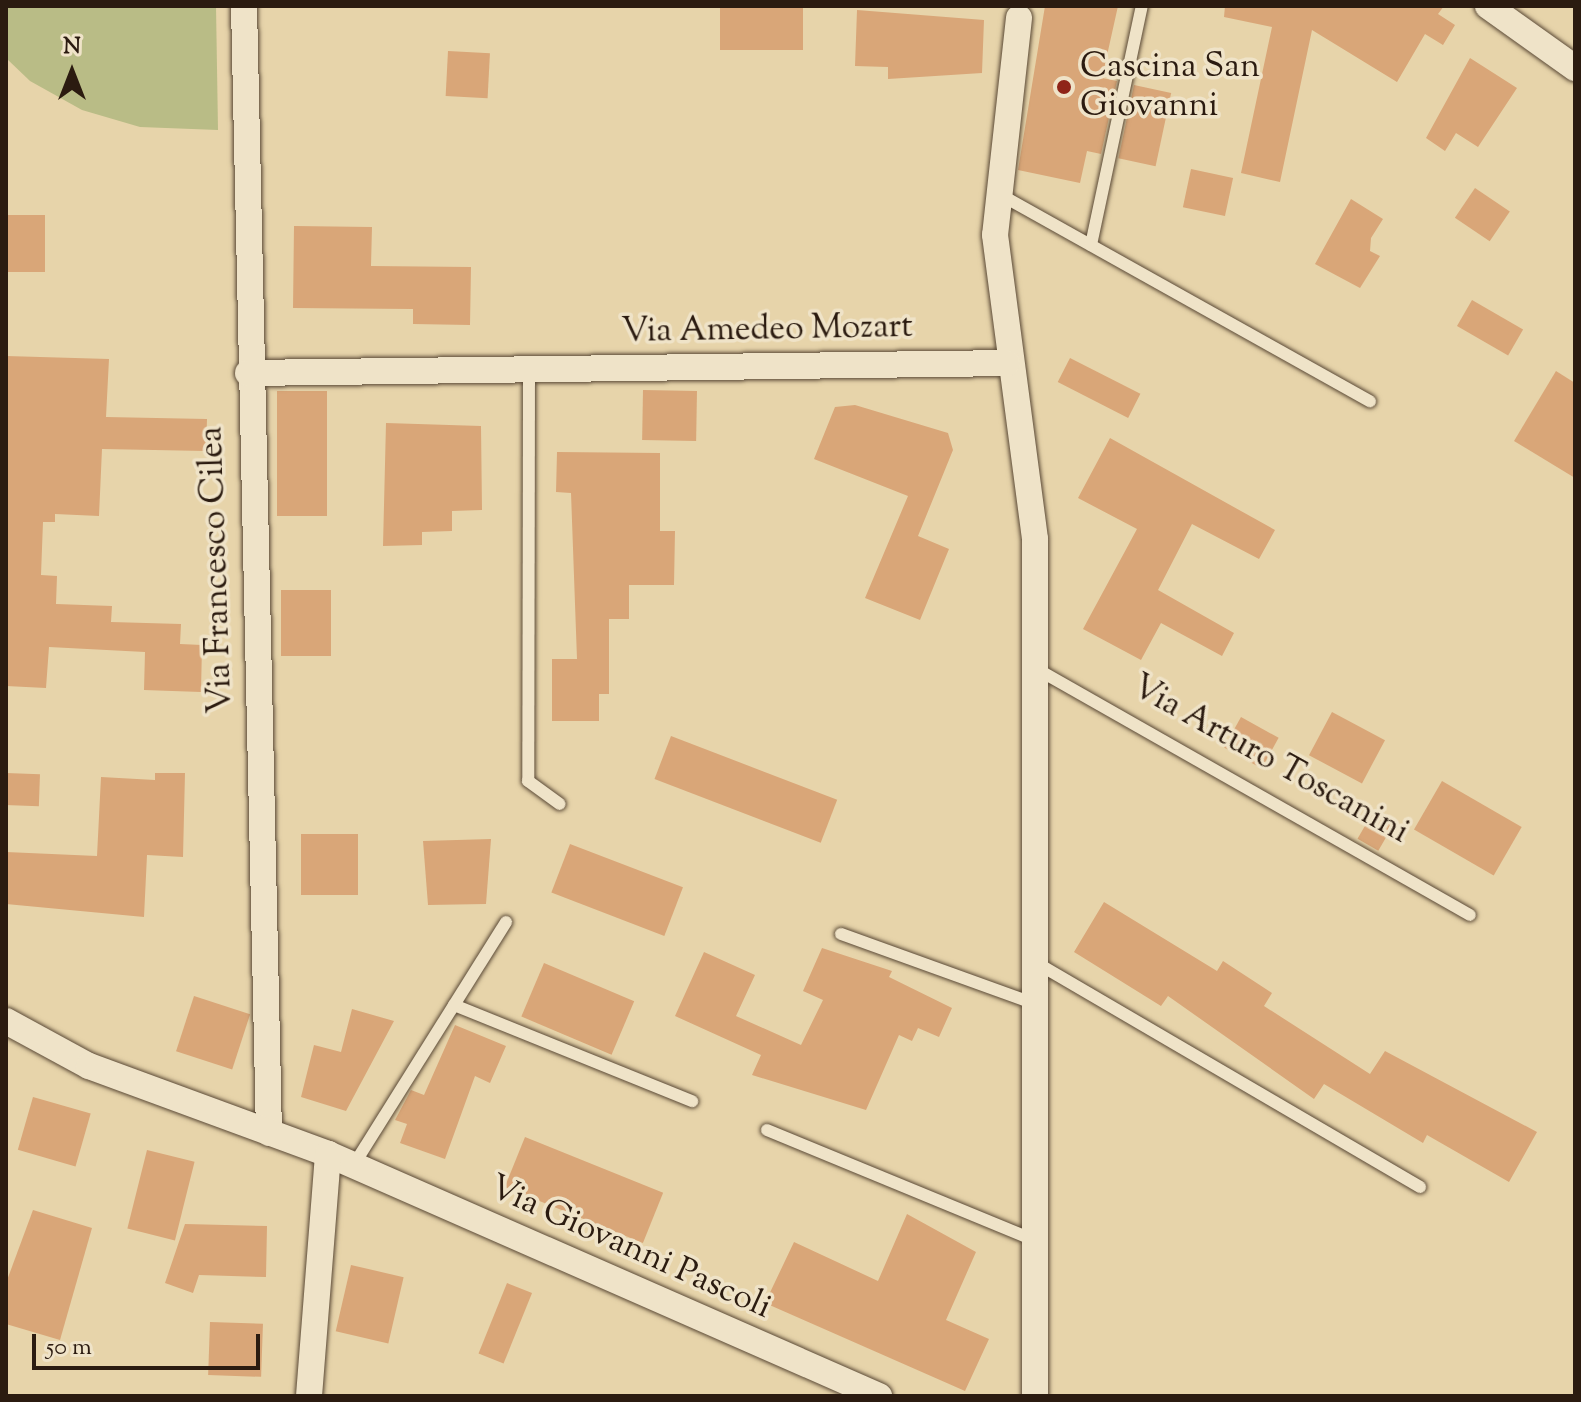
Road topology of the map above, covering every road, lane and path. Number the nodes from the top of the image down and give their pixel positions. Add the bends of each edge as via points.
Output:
1 (244, 6) edge
2 (1142, 6) edge
3 (1488, 6) edge
4 (1019, 18) dead end
5 (1575, 68) edge
6 (998, 194) junction
7 (1091, 245) junction
8 (1007, 363) junction
9 (529, 369) junction
10 (248, 373) junction
11 (1370, 401) dead end
12 (1035, 668) junction
13 (560, 804) dead end
14 (1470, 915) dead end
15 (506, 922) dead end
16 (841, 934) dead end
17 (1035, 962) junction
18 (1035, 1004) junction
19 (454, 1005) junction
20 (6, 1021) edge
21 (692, 1101) dead end
22 (767, 1130) dead end
23 (269, 1133) junction
24 (328, 1154) junction
25 (353, 1166) junction
26 (1420, 1187) dead end
27 (1035, 1241) junction
28 (309, 1396) edge
29 (879, 1396) edge
30 (1035, 1396) edge

1 - 10 street, Via Francesco Cilea
2 - 7 lane
3 - 5 street
4 - 6 street
6 - 7 lane
6 - 8 street
7 - 11 lane
8 - 9 street, Via Amedeo Mozart
8 - 12 street via 1035,539
9 - 10 street, Via Amedeo Mozart
9 - 13 lane via 528,781
10 - 23 street, Via Francesco Cilea
12 - 14 lane, Via Arturo Toscanini
12 - 17 street
15 - 19 lane
16 - 18 lane
17 - 18 street
17 - 26 lane
18 - 27 street
19 - 21 lane
19 - 25 lane
20 - 23 street, Via Giovanni Pascoli via 89,1066
22 - 27 lane
23 - 24 street, Via Giovanni Pascoli
24 - 25 street, Via Giovanni Pascoli
24 - 28 street
25 - 29 street, Via Giovanni Pascoli
27 - 30 street

